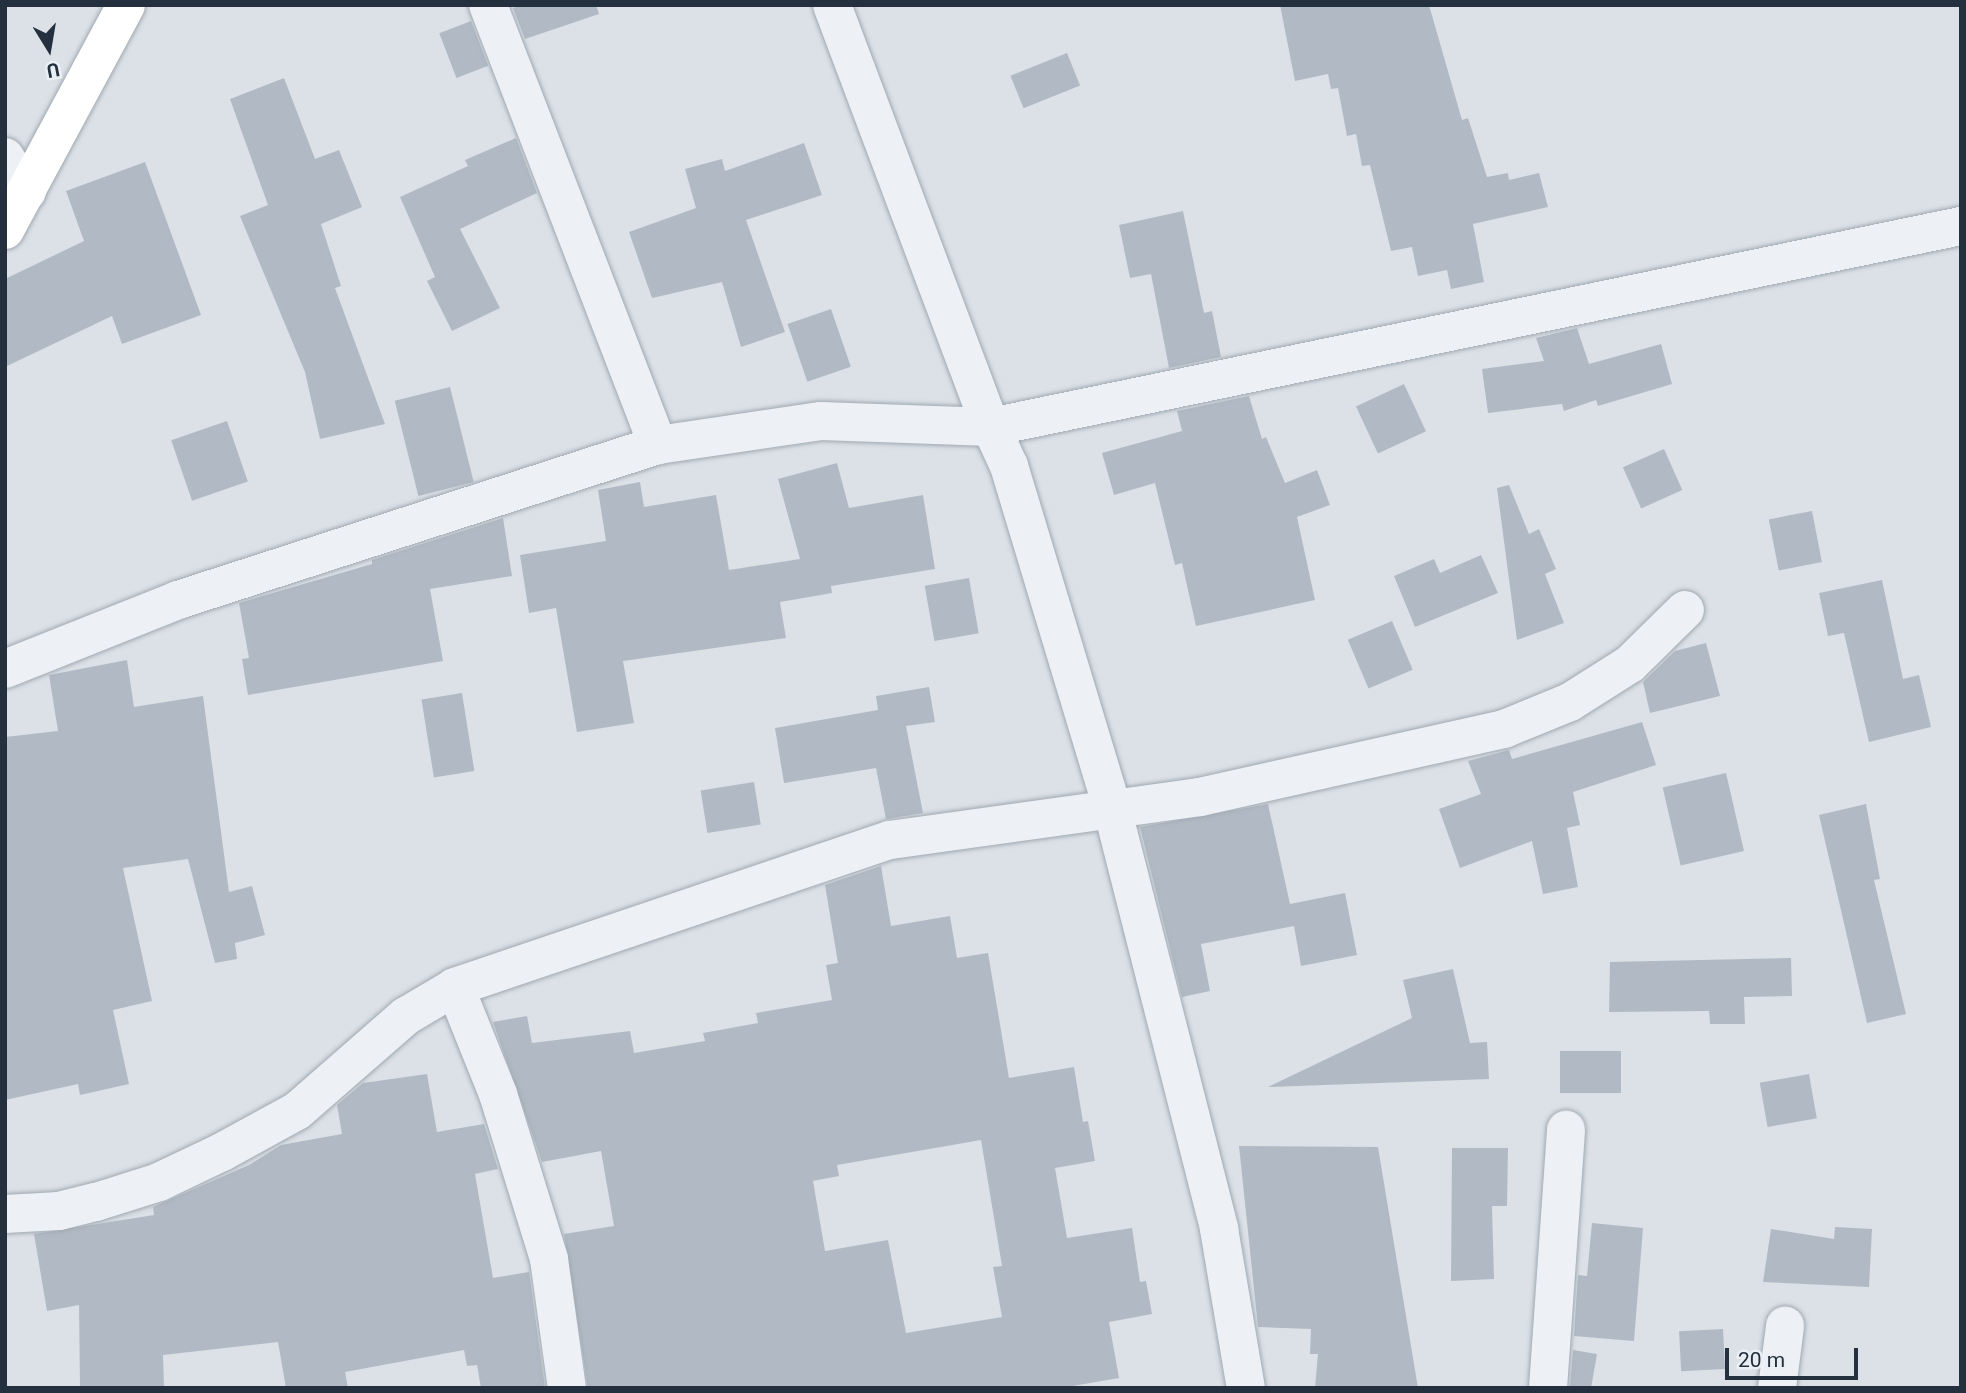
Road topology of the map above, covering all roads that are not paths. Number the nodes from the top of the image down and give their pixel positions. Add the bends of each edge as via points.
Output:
1 (126, 5) edge
2 (488, 5) edge
3 (832, 5) edge
4 (5, 157) edge
5 (27, 192) junction
6 (1961, 226) edge
7 (5, 230) edge
8 (991, 427) junction
9 (658, 445) junction
10 (1685, 610) dead end
11 (5, 669) edge
12 (1110, 799) junction
13 (455, 986) junction
14 (1566, 1130) dead end
15 (5, 1214) edge
16 (1785, 1326) dead end
17 (567, 1388) edge
18 (1246, 1388) edge
19 (1548, 1388) edge
20 (1777, 1388) edge

1 - 5 main road
2 - 9 street
3 - 8 street
4 - 5 street
5 - 7 main road
6 - 8 street
8 - 9 street via 821,421
8 - 12 street via 1009,466
9 - 11 street via 178,600
10 - 12 street via 1630,664 1570,702 1504,729 1363,763
12 - 13 street via 890,840
12 - 18 street via 1219,1229
13 - 15 street via 406,1016 297,1111 222,1152 159,1182 96,1202 59,1211
13 - 17 street via 498,1094 549,1259
14 - 19 street
16 - 20 street

